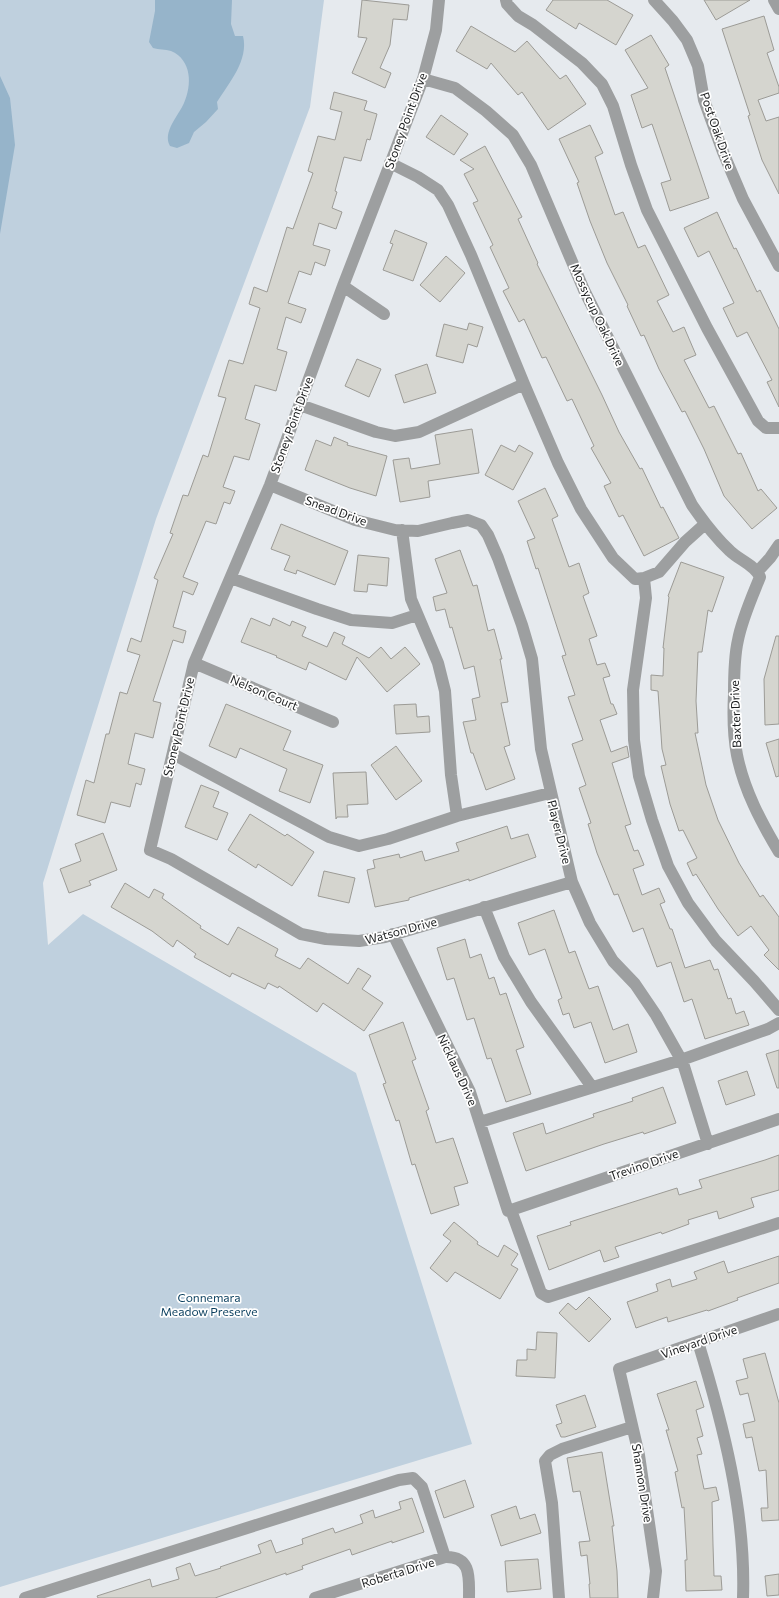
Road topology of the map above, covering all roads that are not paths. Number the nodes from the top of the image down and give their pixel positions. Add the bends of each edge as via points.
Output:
1 (439, 0) edge
2 (506, 0) edge
3 (654, 0) edge
4 (774, 0) edge
5 (779, 9) edge
6 (423, 79) junction
7 (390, 163) junction
8 (779, 266) edge
9 (343, 286) junction
10 (384, 314) dead end
11 (524, 384) junction
12 (300, 405) junction
13 (779, 428) edge
14 (270, 485) junction
15 (452, 523) joint
16 (705, 524) junction
17 (402, 530) junction
18 (779, 545) edge
19 (758, 571) junction
20 (230, 578) junction
21 (644, 578) junction
22 (417, 615) junction
23 (194, 663) junction
24 (333, 722) dead end
25 (173, 754) junction
26 (550, 793) junction
27 (457, 816) junction
28 (150, 850) joint
29 (779, 852) edge
30 (572, 882) junction
31 (484, 908) junction
32 (393, 934) junction
33 (779, 1010) edge
34 (779, 1023) edge
35 (681, 1060) junction
36 (592, 1087) junction
37 (779, 1119) edge
38 (480, 1122) junction
39 (708, 1144) junction
40 (510, 1211) junction
41 (779, 1223) edge
42 (779, 1314) edge
43 (698, 1342) junction
44 (619, 1369) joint
45 (632, 1427) junction
46 (445, 1557) junction
47 (25, 1598) edge
48 (315, 1598) edge
49 (469, 1598) edge
50 (559, 1598) edge
51 (653, 1598) edge
52 (743, 1598) edge

1 - 6 street, Stoney Point Drive via 436,30
2 - 13 street via 518,16 582,63 602,84 613,106 647,210 666,250 758,421 766,428
3 - 8 street, Post Oak Drive via 687,40 698,66 704,100 723,152 743,199
4 - 5 street
6 - 7 street, Stoney Point Drive
6 - 16 street, Mossycup Oak Drive via 455,88 513,135 534,172 584,290 692,505
7 - 9 street, Stoney Point Drive
7 - 11 street via 438,190 448,205
9 - 10 street
9 - 12 street, Stoney Point Drive
11 - 12 street via 420,432 395,436 376,432
11 - 21 street via 558,463 582,509 613,558 635,579
12 - 14 street, Stoney Point Drive
14 - 17 street, Snead Drive via 355,520
14 - 20 street, Stoney Point Drive
15 - 17 street, Snead Drive via 418,531
15 - 26 street, Player Drive via 468,520 481,525 498,558 532,659 541,749
16 - 19 street, Mossycup Oak Drive via 730,552
16 - 21 street via 659,572
17 - 22 street via 411,599
18 - 19 street
19 - 29 street, Baxter Drive via 760,577 738,640 733,717 737,755 748,791 764,828
20 - 22 street via 351,620 392,623
20 - 23 street, Stoney Point Drive
21 - 33 street via 646,598 633,690 634,740 640,776 652,820 668,866 688,903 716,941
22 - 27 street via 438,663 445,691 451,775
23 - 24 street, Nelson Court
23 - 25 street, Stoney Point Drive
25 - 27 street via 329,837 359,846
25 - 28 street, Stoney Point Drive
26 - 27 street
26 - 30 street, Player Drive
28 - 32 street, Watson Drive via 301,934 359,942
30 - 31 street, Watson Drive
30 - 35 street, Player Drive via 590,922 613,961 635,984
31 - 32 street, Watson Drive
31 - 36 street via 504,957 536,1008
32 - 38 street, Nicklaus Drive via 470,1092
34 - 35 street
35 - 36 street
35 - 39 street, Player Drive
36 - 38 street
37 - 39 street, Trevino Drive
38 - 40 street, Nicklaus Drive
39 - 40 street, Trevino Drive
40 - 41 street, Nicklaus Drive via 541,1293 548,1297
42 - 43 street, Vineyard Drive
43 - 44 street, Vineyard Drive
43 - 52 street via 725,1437 737,1504 744,1578
44 - 45 street, Shannon Drive
45 - 50 street via 562,1449 550,1455 545,1461 552,1502
45 - 51 street, Shannon Drive via 639,1455 656,1571
46 - 47 street via 422,1487 413,1478 399,1480
46 - 48 street, Roberta Drive
46 - 49 street, Roberta Drive via 463,1562 469,1573

